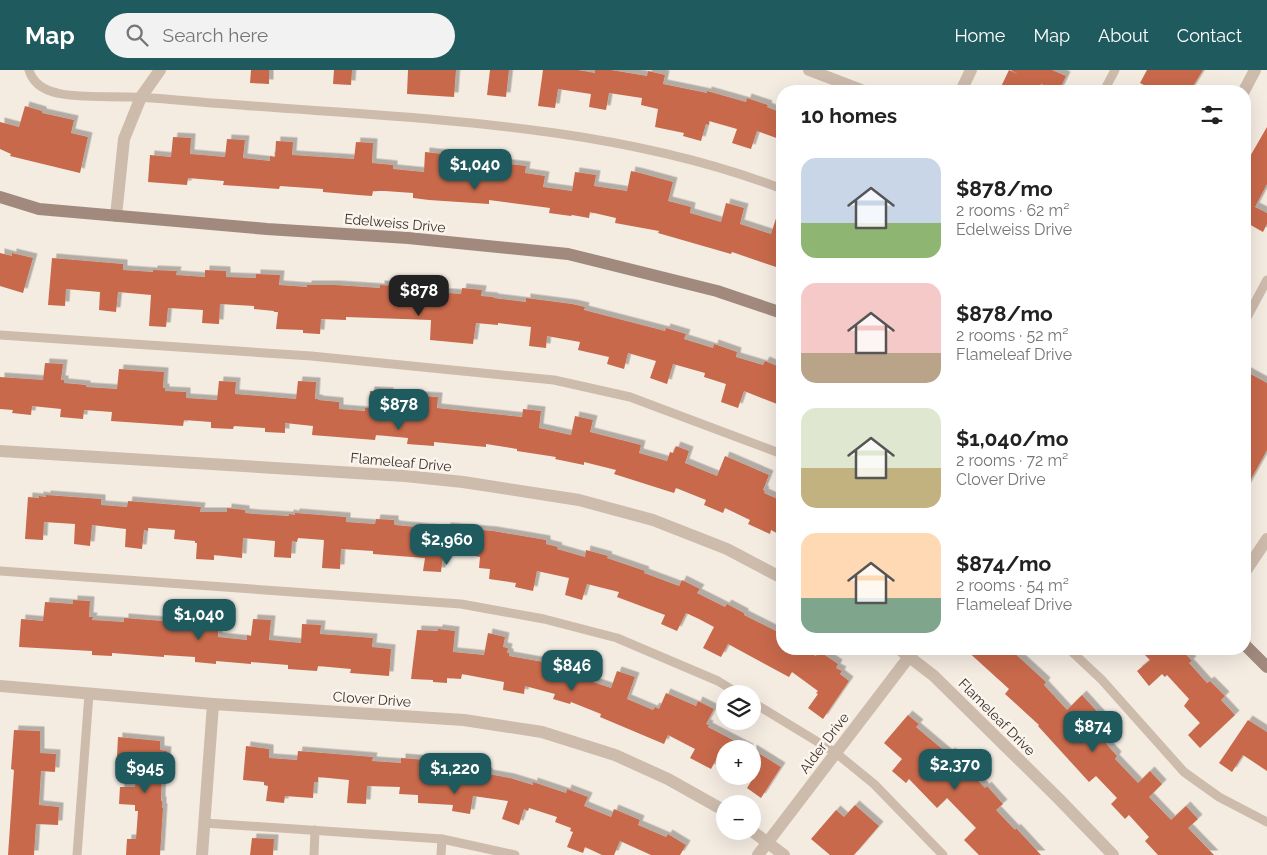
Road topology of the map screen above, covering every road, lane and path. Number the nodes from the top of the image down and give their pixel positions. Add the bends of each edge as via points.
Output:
1 (29, 70) edge
2 (160, 70) edge
3 (810, 70) edge
4 (971, 70) edge
5 (1115, 70) edge
6 (1255, 70) edge
7 (849, 85) edge
8 (964, 85) edge
9 (1107, 85) edge
10 (1247, 85) edge
11 (141, 97) junction
12 (776, 187) edge
13 (0, 197) edge
14 (116, 216) junction
15 (1267, 280) edge
16 (1251, 310) edge
17 (776, 311) edge
18 (0, 335) edge
19 (0, 451) edge
20 (776, 452) edge
21 (1267, 540) edge
22 (1251, 563) edge
23 (0, 571) edge
24 (776, 575) edge
25 (1251, 651) edge
26 (905, 655) edge
27 (912, 655) edge
28 (1075, 655) edge
29 (1267, 667) edge
30 (724, 685) edge
31 (0, 686) edge
32 (89, 694) junction
33 (213, 704) junction
34 (761, 707) edge
35 (836, 753) junction
36 (716, 806) edge
37 (1267, 822) edge
38 (204, 823) junction
39 (316, 830) junction
40 (761, 838) edge
41 (442, 839) junction
42 (767, 843) junction
43 (77, 855) edge
44 (202, 855) edge
45 (314, 855) edge
46 (440, 855) edge
47 (515, 855) edge
48 (758, 855) edge
49 (784, 855) edge
50 (943, 855) edge
51 (1113, 855) edge

1 - 11 lane via 30,76 42,88 59,94
2 - 11 street
3 - 7 street
4 - 8 street
5 - 9 lane
6 - 10 street
11 - 12 lane via 514,127 682,158
11 - 14 street via 124,140
13 - 14 street, Edelweiss Drive via 39,209
14 - 17 street, Edelweiss Drive via 408,238 568,254 717,291
15 - 16 lane
18 - 20 lane via 311,356 554,380 630,397
19 - 24 street, Flameleaf Drive via 463,482 569,499 653,520 727,549
21 - 22 street
23 - 30 lane via 461,604 544,619 617,638
25 - 29 street
26 - 35 street, Alder Drive
27 - 51 street, Flameleaf Drive
28 - 37 lane via 1184,772 1219,797
31 - 32 street, Clover Drive
32 - 33 street, Clover Drive
32 - 43 lane
33 - 36 street, Clover Drive via 464,720 542,732 615,755 668,778
33 - 38 street
34 - 35 lane
35 - 42 street, Alder Drive
35 - 50 lane via 874,784
38 - 39 lane
38 - 44 street
39 - 41 lane
39 - 45 lane
40 - 42 street
41 - 46 lane
41 - 47 lane
42 - 48 street, Alder Drive
42 - 49 street

